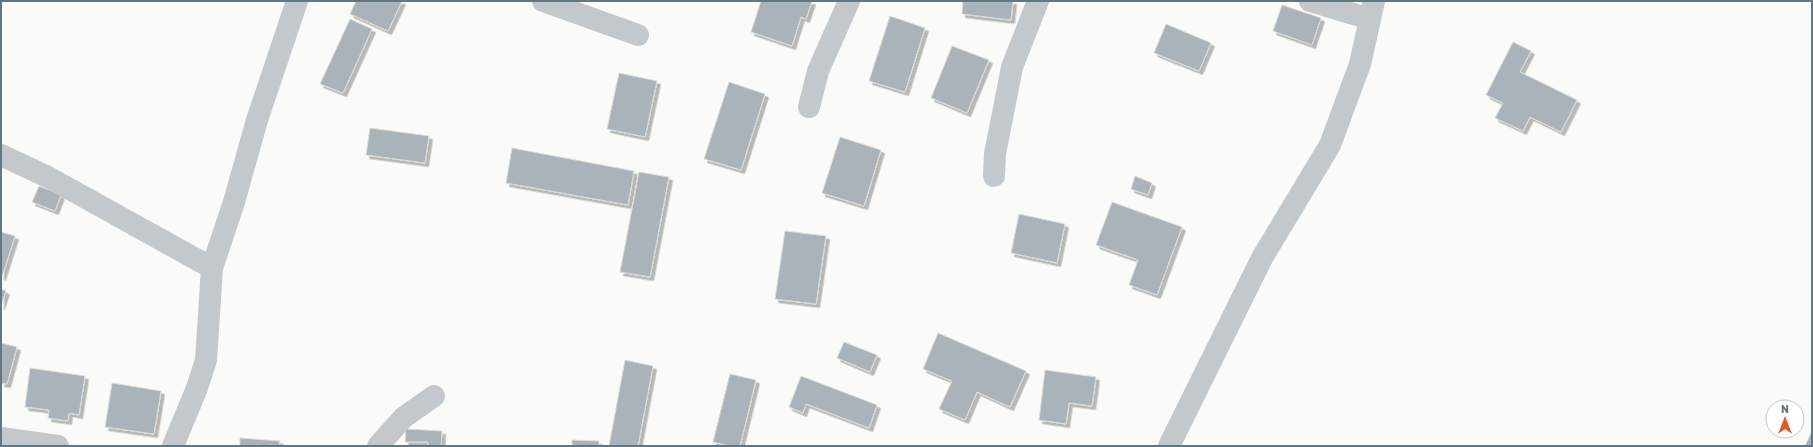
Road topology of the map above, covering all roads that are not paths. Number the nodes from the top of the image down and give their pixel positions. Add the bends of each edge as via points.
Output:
1 (297, 1) edge
2 (543, 1) edge
3 (849, 1) edge
4 (1038, 1) edge
5 (1310, 1) edge
6 (1372, 10) edge
7 (638, 35) dead end
8 (809, 107) dead end
9 (1, 155) edge
10 (994, 176) dead end
11 (212, 268) junction
12 (434, 396) dead end
13 (1, 438) edge
14 (1178, 444) edge
15 (58, 446) edge
16 (173, 446) edge
17 (378, 446) edge

1 - 11 street via 257,120
2 - 7 street
3 - 8 street via 818,71
4 - 10 street via 1012,67 995,154
5 - 6 street
6 - 14 street via 1360,64 1330,145 1262,258
9 - 11 street via 48,177
11 - 16 street via 206,360
12 - 17 street via 403,418
13 - 15 street

